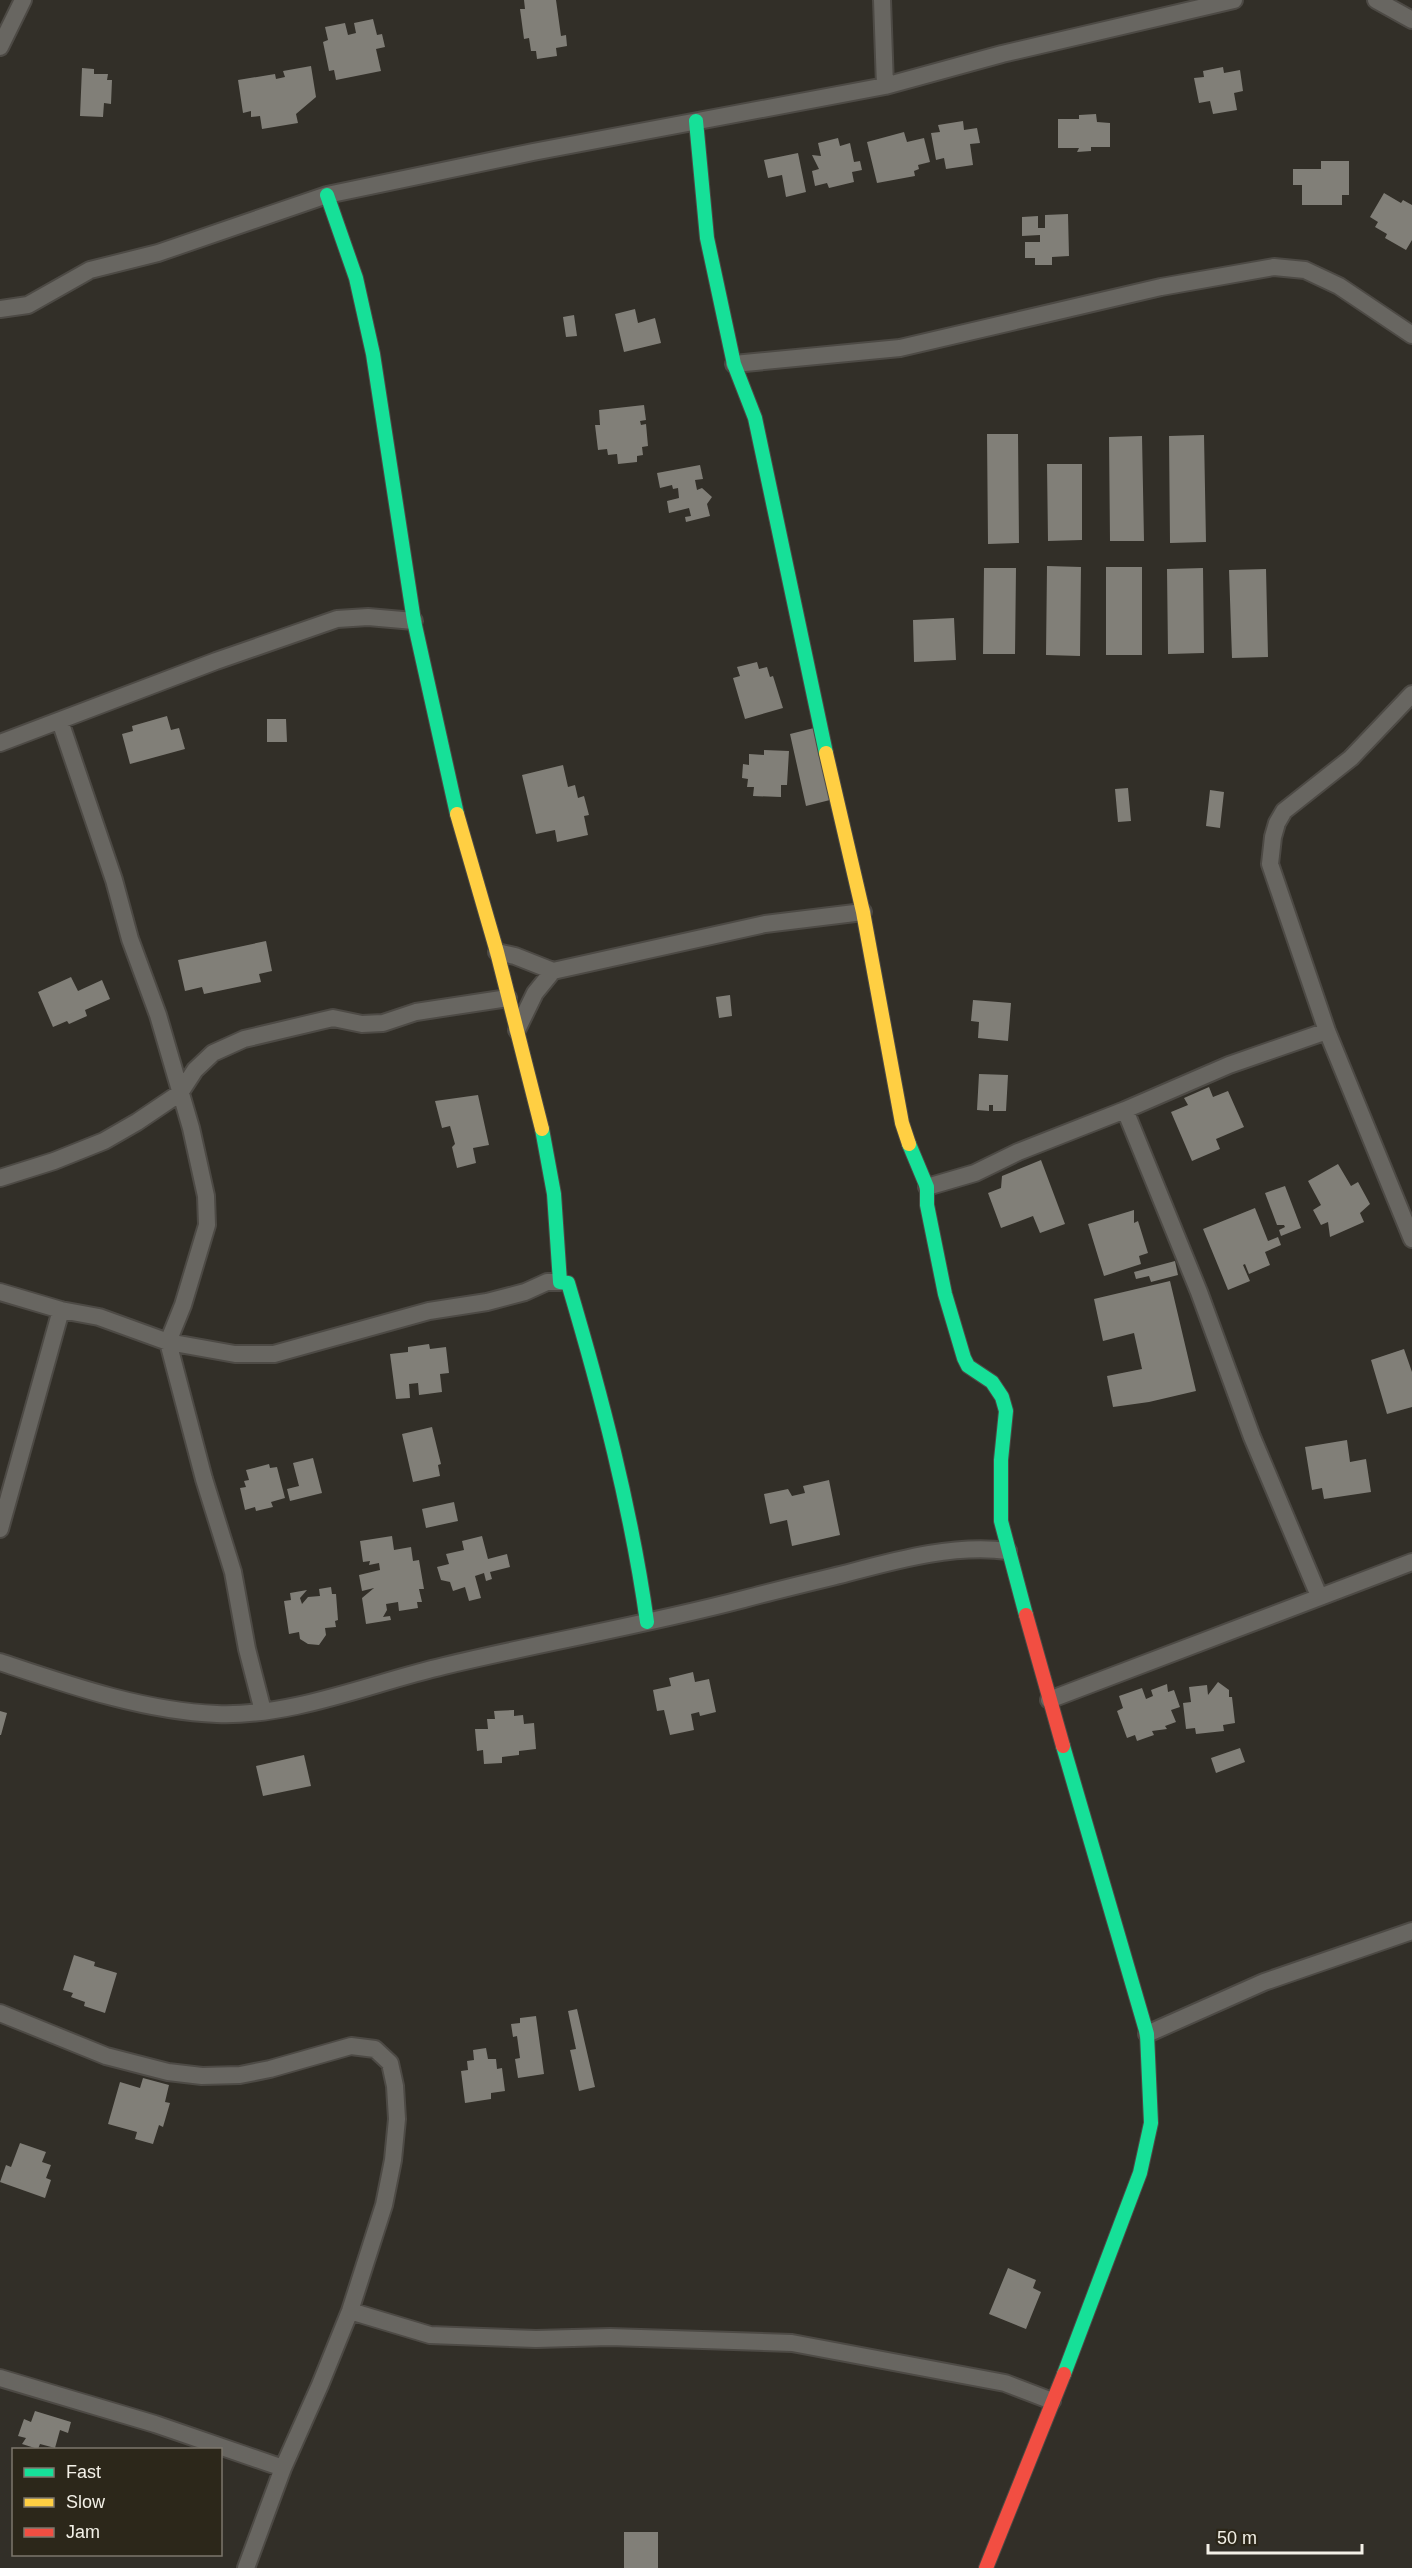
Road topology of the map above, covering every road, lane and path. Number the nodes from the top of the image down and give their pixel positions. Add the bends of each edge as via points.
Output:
1 (23, 0) edge
2 (882, 0) edge
3 (1233, 0) edge
4 (1376, 0) edge
5 (1412, 20) edge
6 (0, 47) edge
7 (885, 86) junction
8 (696, 121) junction
9 (327, 195) junction
10 (0, 309) edge
11 (1412, 335) edge
12 (734, 364) junction
13 (414, 621) junction
14 (1412, 694) edge
15 (60, 721) junction
16 (0, 743) edge
17 (863, 912) junction
18 (497, 952) junction
19 (553, 971) junction
20 (508, 998) junction
21 (517, 1030) junction
22 (1327, 1031) junction
23 (180, 1093) junction
24 (1125, 1110) junction
25 (0, 1178) edge
26 (927, 1187) junction
27 (1407, 1208) edge
28 (1412, 1239) edge
29 (560, 1282) junction
30 (0, 1292) edge
31 (61, 1310) junction
32 (168, 1342) junction
33 (0, 1529) edge
34 (1008, 1551) junction
35 (1412, 1562) edge
36 (1319, 1596) junction
37 (647, 1622) junction
38 (0, 1662) edge
39 (1049, 1700) junction
40 (263, 1711) junction
41 (1412, 1931) edge
42 (0, 2013) edge
43 (1147, 2034) junction
44 (350, 2311) junction
45 (0, 2378) edge
46 (1052, 2402) junction
47 (283, 2468) junction
48 (246, 2568) edge
49 (986, 2568) edge

1 - 6 street
2 - 7 street
3 - 7 street
4 - 5 street
7 - 8 street
8 - 9 street
8 - 12 street via 707,238
9 - 10 street via 159,253 90,270 28,305
9 - 13 street via 356,278 373,354
11 - 12 street via 1331,282 1305,270 1274,267 1161,287 900,348
12 - 17 street via 755,418
13 - 15 street via 338,619
13 - 18 street via 456,812
14 - 22 street via 1351,758 1284,811 1273,837 1270,864
15 - 16 street
15 - 23 street via 158,1015
17 - 19 street via 765,924
17 - 26 street via 902,1123
18 - 19 street
18 - 20 street
19 - 21 street via 535,993
20 - 21 street
20 - 23 street via 416,1012 383,1023 362,1024 333,1018 244,1039 213,1053 195,1070
21 - 29 street via 545,1141 554,1194
22 - 24 street via 1229,1065
22 - 27 street
23 - 25 street via 104,1141
23 - 32 street via 206,1196 207,1225
24 - 26 street via 975,1173
24 - 36 street via 1199,1292 1252,1437
26 - 34 street via 945,1294 964,1358 968,1366 998,1389 1006,1411 1000,1521
27 - 28 street
29 - 32 street via 547,1282 487,1302 429,1311 274,1354 235,1354
29 - 37 street via 568,1283 582,1330 637,1552
30 - 31 street
31 - 32 street via 99,1317
31 - 33 street
32 - 40 street via 233,1572
34 - 37 street via 957,1550 885,1562
34 - 39 street
35 - 36 street
36 - 39 street
37 - 40 street via 441,1666
38 - 40 street via 163,1708 217,1714
39 - 43 street
41 - 43 street via 1263,1982
42 - 44 street via 106,2056 168,2072 202,2076 270,2069 351,2046 375,2049 390,2063 397,2119 384,2205
43 - 46 street via 1151,2123 1140,2172
44 - 46 street via 430,2335 792,2343 1005,2383
44 - 47 street
45 - 47 street via 155,2424
46 - 49 street
47 - 48 street

